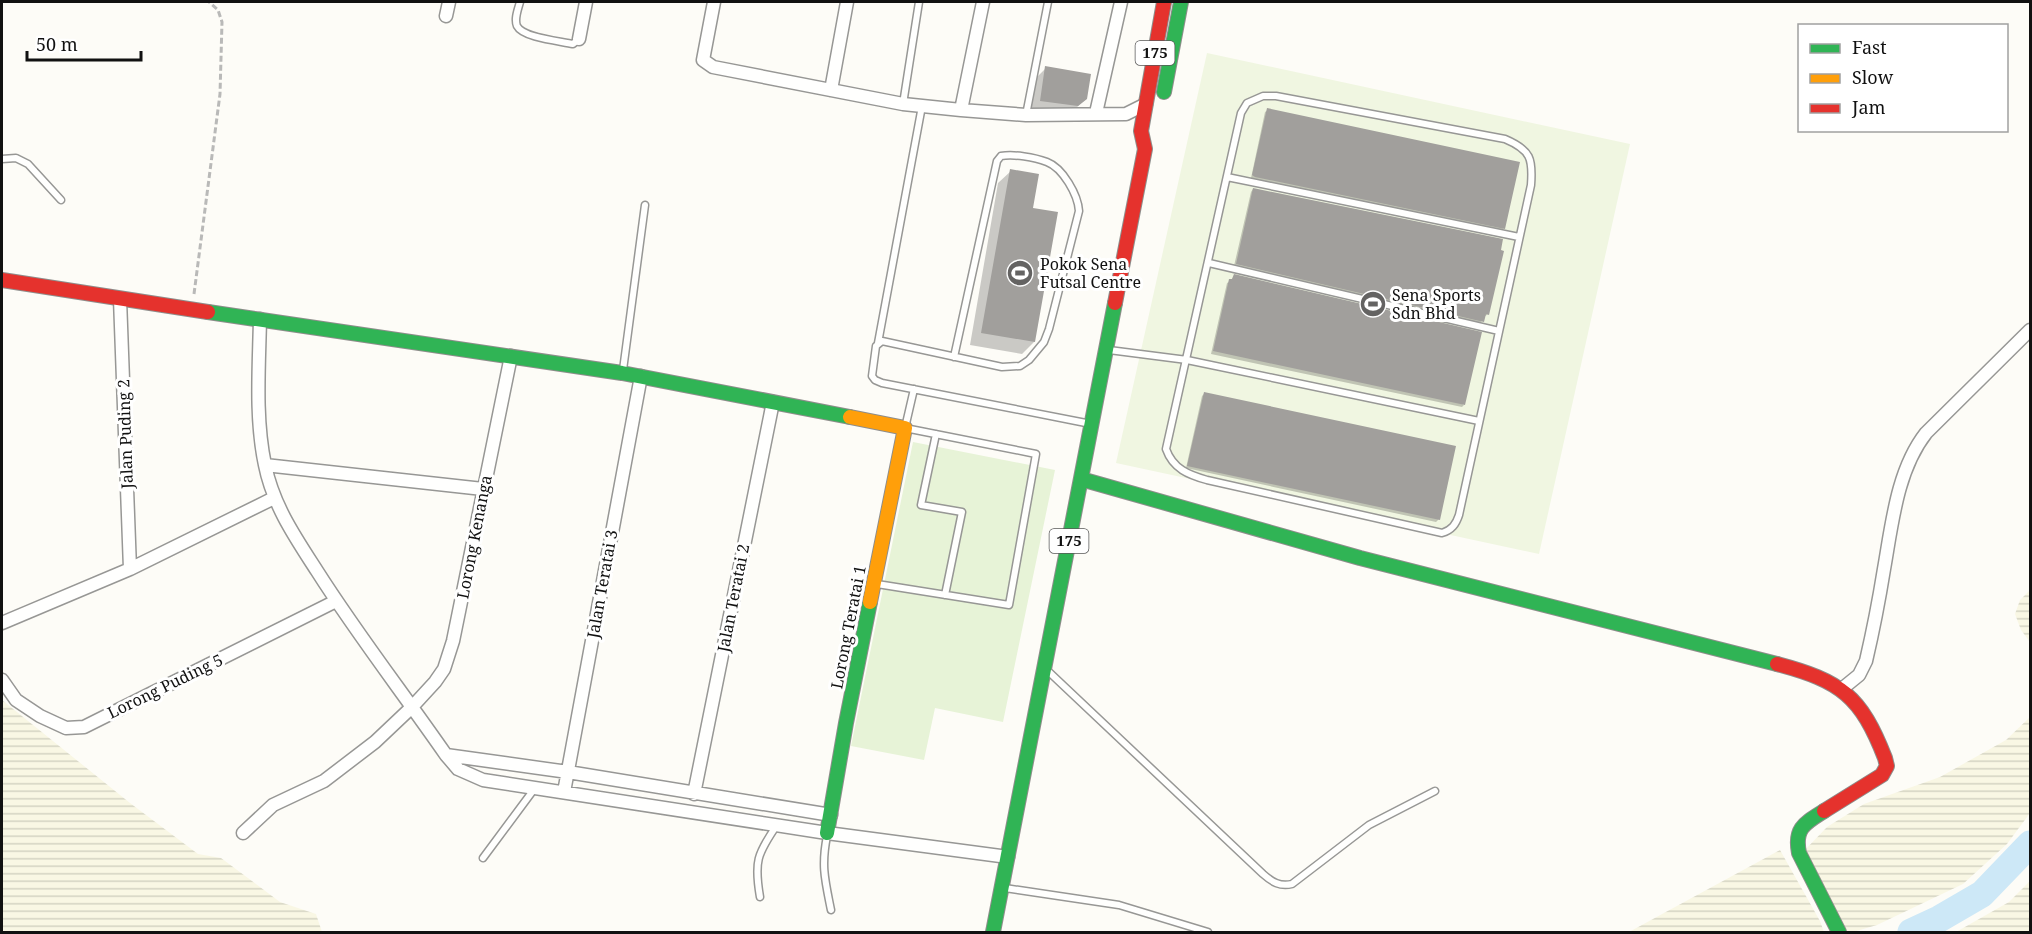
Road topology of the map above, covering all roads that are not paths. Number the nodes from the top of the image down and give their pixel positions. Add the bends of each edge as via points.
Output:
1 (449, 2) edge
2 (520, 2) edge
3 (586, 2) edge
4 (714, 2) edge
5 (847, 2) edge
6 (919, 2) edge
7 (983, 2) edge
8 (1048, 2) edge
9 (1121, 2) edge
10 (1164, 2) edge
11 (1181, 2) edge
12 (446, 16) dead end
13 (579, 39) joint
14 (831, 90) junction
15 (1162, 100) dead end
16 (903, 104) junction
17 (1146, 104) junction
18 (922, 106) junction
19 (962, 110) junction
20 (1096, 113) junction
21 (1126, 114) junction
22 (1026, 115) junction
23 (1142, 125) junction
24 (1156, 133) dead end
25 (1145, 149) junction
26 (2, 159) edge
27 (1227, 177) junction
28 (62, 200) dead end
29 (645, 205) dead end
30 (1519, 237) junction
31 (1209, 263) junction
32 (2, 280) edge
33 (120, 299) junction
34 (260, 320) junction
35 (2031, 330) edge
36 (1499, 331) junction
37 (878, 344) junction
38 (1106, 350) junction
39 (511, 356) junction
40 (954, 357) junction
41 (1187, 360) junction
42 (622, 374) junction
43 (640, 376) junction
44 (914, 389) junction
45 (773, 402) junction
46 (1479, 421) junction
47 (1091, 424) junction
48 (905, 428) junction
49 (936, 434) junction
50 (265, 465) junction
51 (1081, 479) junction
52 (483, 489) junction
53 (274, 498) junction
54 (130, 569) junction
55 (874, 583) junction
56 (945, 595) junction
57 (336, 601) junction
58 (2, 623) edge
59 (1044, 667) junction
60 (2, 680) edge
61 (1843, 688) junction
62 (412, 707) junction
63 (446, 754) junction
64 (568, 772) junction
65 (535, 788) junction
66 (1436, 791) dead end
67 (564, 792) junction
68 (694, 794) junction
69 (831, 815) junction
70 (777, 824) junction
71 (243, 832) dead end
72 (828, 833) junction
73 (1008, 857) junction
74 (483, 858) dead end
75 (1002, 888) junction
76 (760, 897) dead end
77 (831, 910) dead end
78 (993, 933) edge
79 (1208, 933) edge
80 (1839, 933) edge

1 - 12 street
2 - 13 lane via 516,19 521,31 573,44
3 - 13 street
4 - 14 street via 703,60 706,63
5 - 14 street
6 - 16 lane
7 - 19 street
8 - 22 lane
9 - 20 street
10 - 17 main road, 175
11 - 15 main road, 175
14 - 16 street
16 - 18 street
17 - 21 street
17 - 23 main road, 175
18 - 19 street
18 - 37 lane
19 - 22 street
20 - 21 street
20 - 22 street
21 - 23 street
23 - 25 main road, 175
24 - 25 main road, 175
25 - 38 main road, 175
26 - 28 lane via 16,158 28,164
27 - 30 lane
27 - 30 lane via 1241,113 1247,103 1263,96 1505,139 1522,147 1532,166
27 - 31 lane
29 - 42 lane
30 - 36 lane
31 - 36 lane
31 - 41 lane
32 - 33 main road
33 - 34 main road
33 - 54 street, Jalan Puding 2
34 - 39 main road
34 - 50 street via 258,413
35 - 61 street via 1917,445 1894,513 1866,661 1859,675
36 - 46 lane
37 - 40 lane via 882,341
37 - 44 lane via 874,378
38 - 41 lane
38 - 47 main road, 175
39 - 42 main road
39 - 52 street, Lorong Kenanga
40 - 40 lane via 1011,368 1029,360 1044,342 1079,211 1071,187 1047,162 1010,154 997,161
41 - 46 lane
41 - 46 lane via 1166,449 1177,467 1207,480 1442,533 1457,521
42 - 43 main road
43 - 45 main road
43 - 64 street, Jalan Teratai 3
44 - 47 lane
44 - 48 lane
45 - 48 main road
45 - 68 street, Jalan Teratai 2
47 - 51 main road, 175
48 - 49 lane
48 - 55 main road, Lorong Teratai 1
49 - 56 lane via 921,505 962,512
49 - 56 lane via 1036,454 1009,605
50 - 52 street
50 - 53 street
51 - 59 main road, 175
51 - 61 main road via 1360,558 1791,668
52 - 62 street, Lorong Kenanga via 450,655 435,682
53 - 54 street
53 - 57 street
54 - 58 street
55 - 56 lane
55 - 69 main road, Lorong Teratai 1
57 - 60 street, Lorong Puding 5 via 84,727 66,728 40,716 16,700
57 - 62 street
59 - 66 lane via 1274,883 1292,884 1369,825
59 - 73 main road, 175
61 - 80 main road via 1865,716 1887,766 1882,775 1806,822 1797,833 1799,853
62 - 63 street
62 - 71 street, Lorong Kenanga via 348,764 324,781 273,805
63 - 64 street
63 - 65 street via 458,769 483,780
64 - 67 street, Jalan Teratai 3
64 - 68 street
65 - 67 street
65 - 74 lane
67 - 70 street
68 - 69 street
69 - 72 main road, Lorong Teratai 1
70 - 72 street
70 - 76 lane via 758,859
72 - 73 street
72 - 77 lane via 823,872
73 - 75 main road, 175
75 - 78 main road, 175
75 - 79 lane via 1119,905

